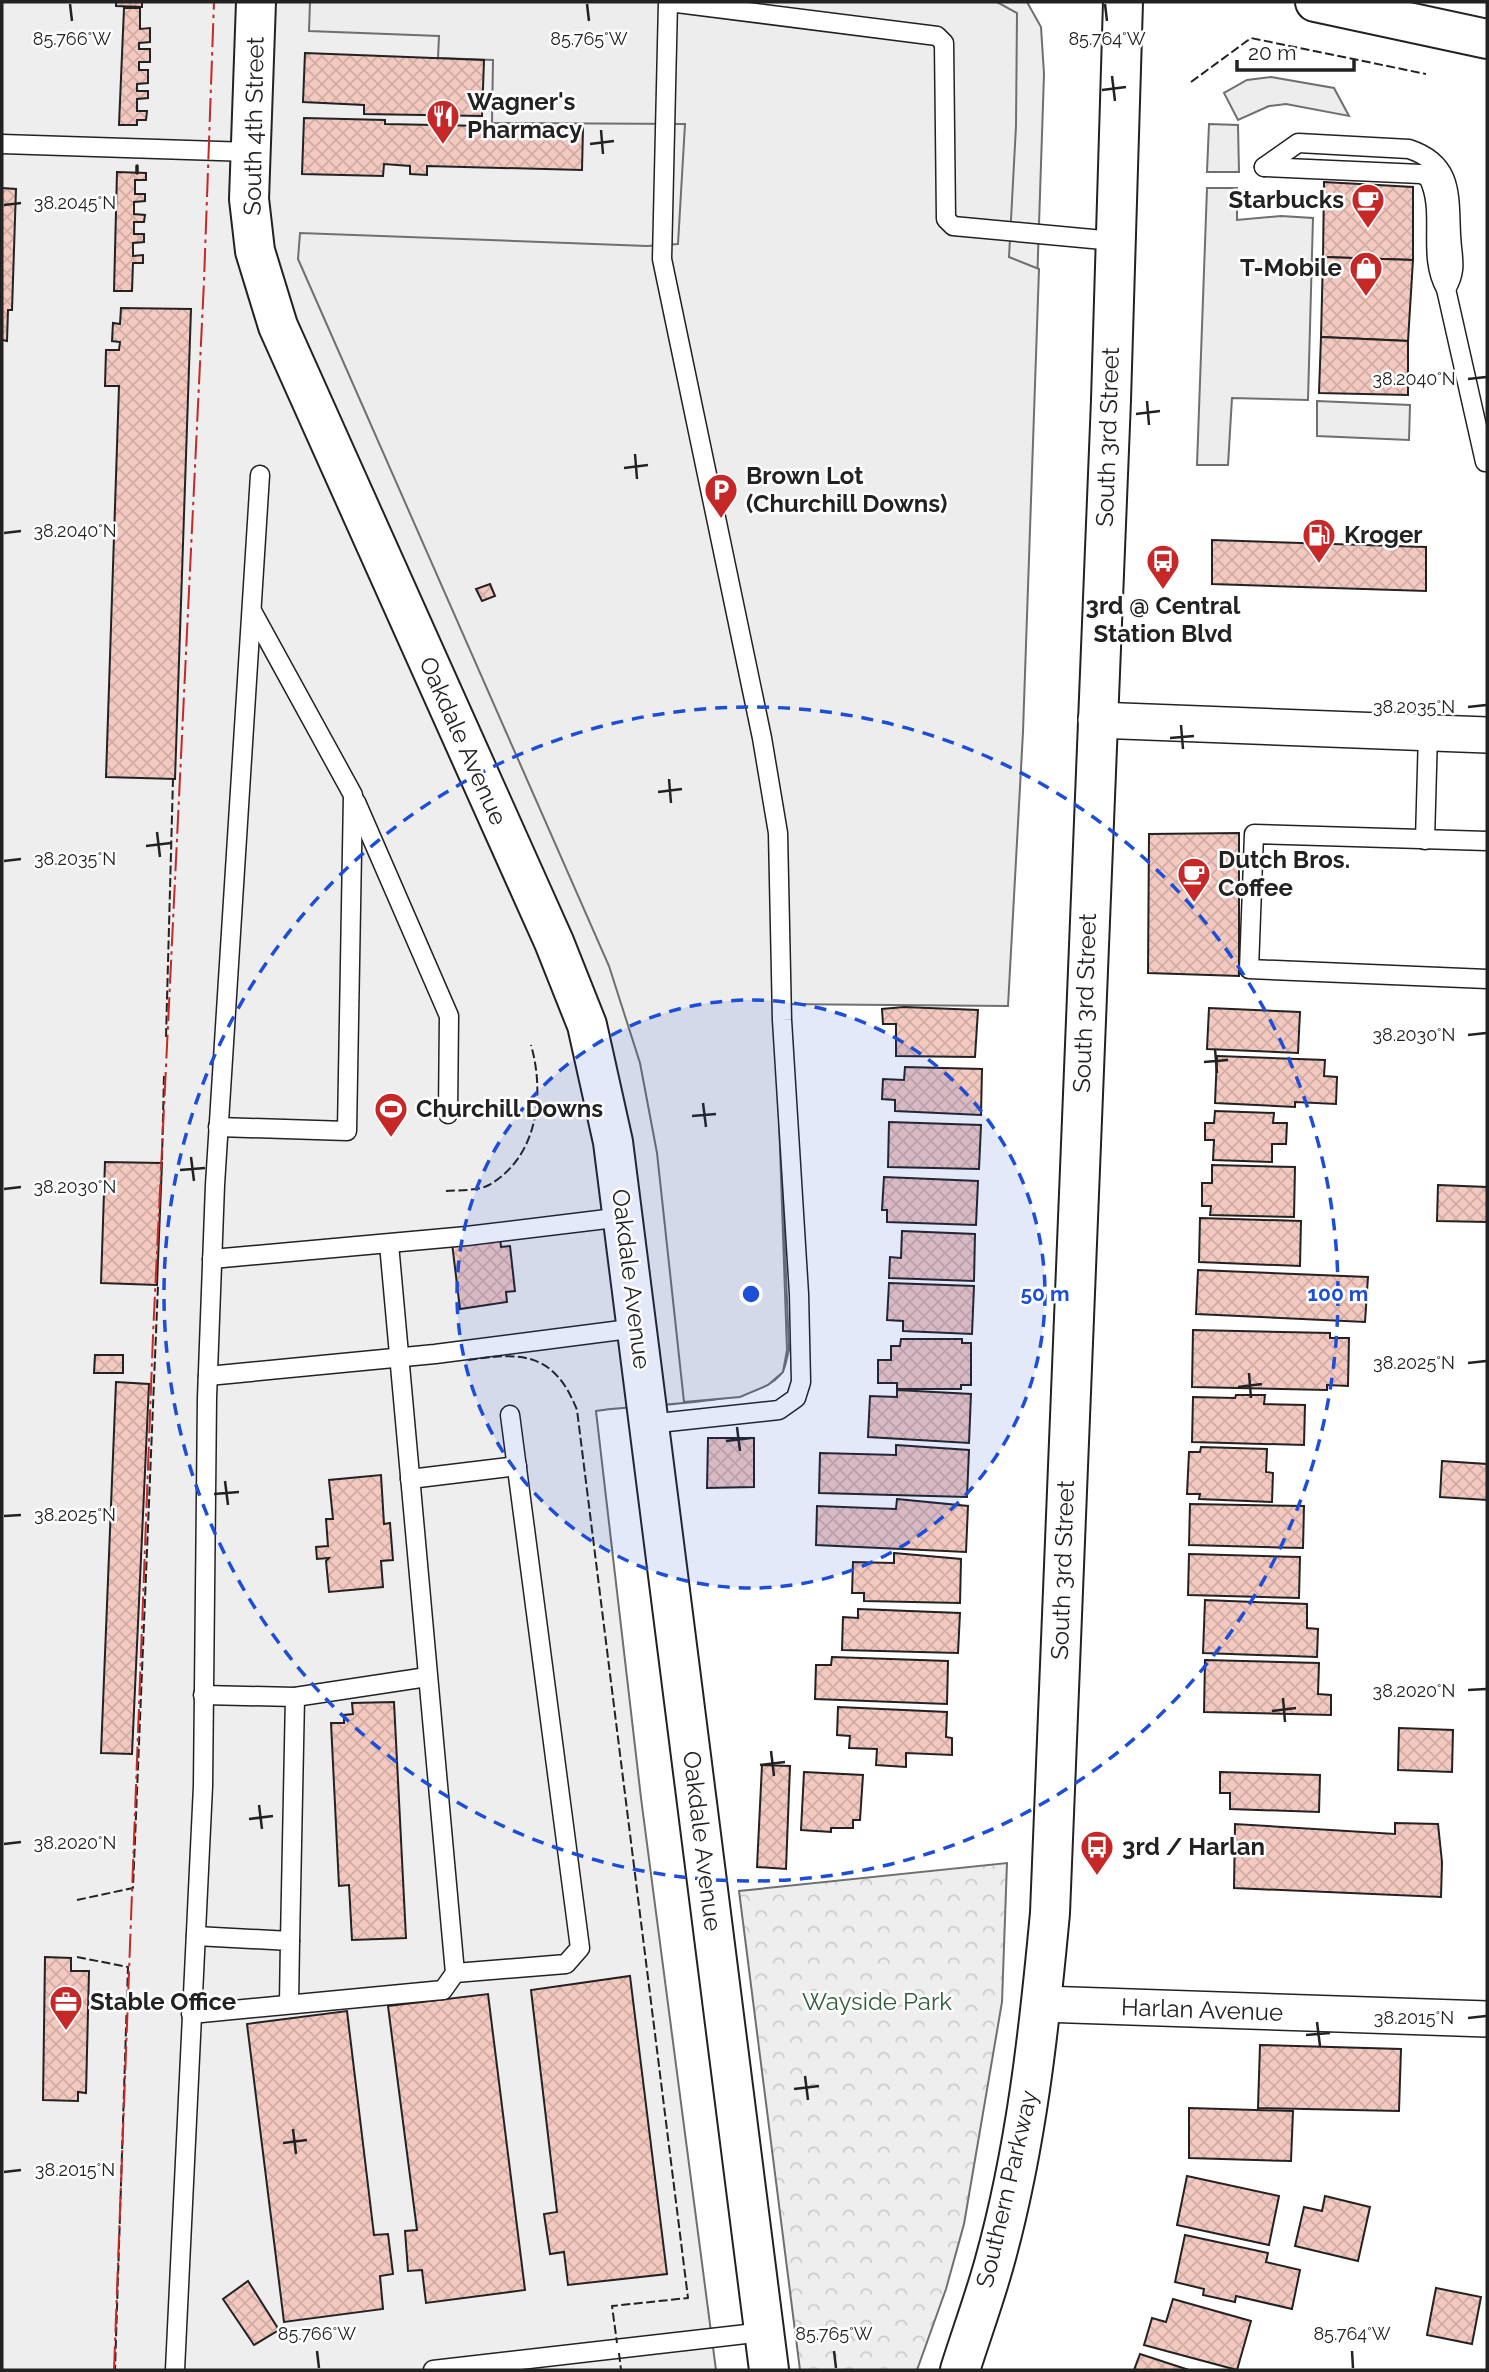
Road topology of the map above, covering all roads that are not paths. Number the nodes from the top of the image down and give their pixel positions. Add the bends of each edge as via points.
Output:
1 (256, 2) edge
2 (669, 2) edge
3 (1123, 2) edge
4 (1315, 2) edge
5 (1487, 39) edge
6 (2, 144) edge
7 (250, 152) junction
8 (1264, 167) dead end
9 (1114, 240) junction
10 (255, 251) joint
11 (1485, 463) dead end
12 (260, 475) dead end
13 (251, 611) junction
14 (1096, 720) junction
15 (1428, 733) junction
16 (1487, 735) edge
17 (353, 795) junction
18 (1425, 840) junction
19 (1487, 841) edge
20 (1487, 979) edge
21 (447, 1114) dead end
22 (218, 1127) junction
23 (623, 1217) junction
24 (389, 1244) junction
25 (212, 1258) junction
26 (637, 1328) junction
27 (400, 1357) junction
28 (208, 1376) junction
29 (510, 1415) dead end
30 (649, 1424) junction
31 (517, 1466) junction
32 (410, 1479) junction
33 (426, 1677) junction
34 (203, 1695) junction
35 (295, 1697) junction
36 (196, 1936) junction
37 (290, 1941) junction
38 (455, 1973) junction
39 (289, 2004) junction
40 (1042, 2004) junction
41 (191, 2014) junction
42 (1487, 2020) edge
43 (764, 2332) junction
44 (175, 2370) edge
45 (433, 2370) edge
46 (769, 2370) edge
47 (960, 2370) edge

1 - 7 main road, South 4th Street
2 - 9 lane via 937,36 944,43 946,219 953,226
2 - 30 lane via 662,259 778,832 782,1020 801,1382 796,1398 779,1410
3 - 9 main road, South 3rd Street
4 - 5 main road
6 - 7 lane
7 - 10 main road, South 4th Street
8 - 11 lane via 1428,177 1433,190 1437,266
9 - 14 main road, South 3rd Street
10 - 23 main road, Oakdale Avenue via 278,326 587,1025 614,1142
12 - 13 lane
13 - 17 lane
13 - 22 lane
14 - 15 street
14 - 40 main road, South 3rd Street via 1051,1913
15 - 16 street
15 - 18 lane
17 - 21 lane via 449,1016
17 - 22 lane via 347,1131
18 - 19 lane
18 - 20 lane via 1254,834 1249,969
22 - 25 lane
23 - 24 lane
23 - 26 main road, Oakdale Avenue
24 - 25 lane
24 - 27 lane
25 - 28 lane
26 - 27 lane
26 - 30 main road, Oakdale Avenue
27 - 28 lane
27 - 32 lane
28 - 34 lane
29 - 31 lane
30 - 43 main road, Oakdale Avenue
31 - 32 lane
31 - 38 lane via 580,1948 566,1964
32 - 33 lane
33 - 35 lane
33 - 38 lane
34 - 35 lane
34 - 36 lane
35 - 37 lane
36 - 37 lane
36 - 41 lane
37 - 39 lane
38 - 39 lane via 443,1990
39 - 41 lane
40 - 42 street, Harlan Avenue
40 - 47 main road, Southern Parkway via 1019,2152 994,2263
41 - 44 lane
43 - 45 lane
43 - 46 main road, Oakdale Avenue

